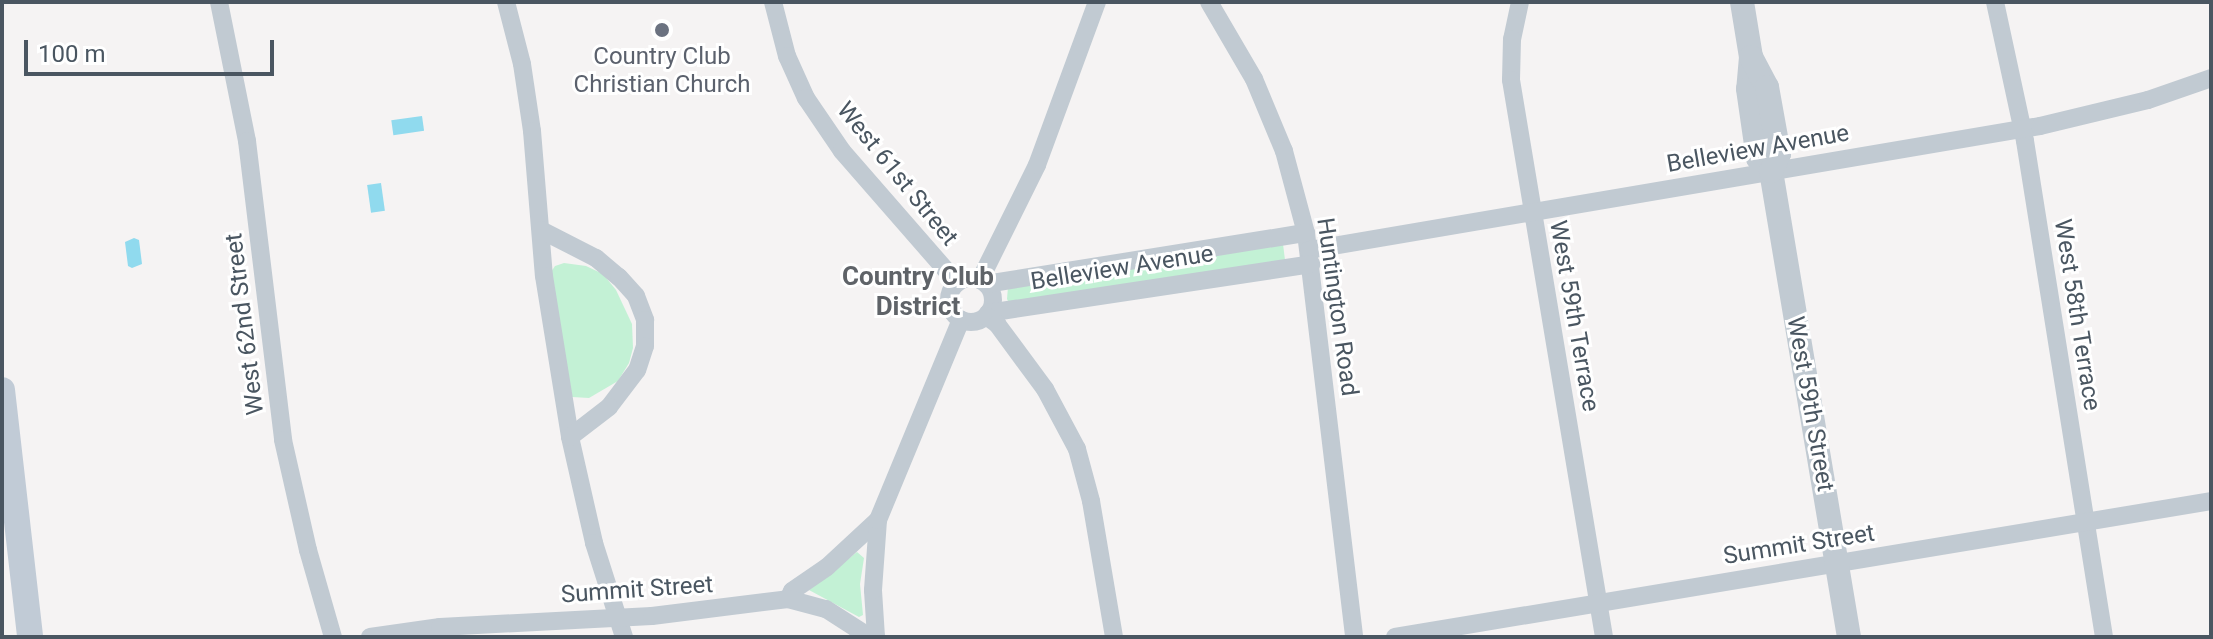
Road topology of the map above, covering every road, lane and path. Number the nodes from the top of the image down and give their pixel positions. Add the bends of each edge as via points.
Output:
1 (219, 2) edge
2 (506, 2) edge
3 (773, 2) edge
4 (1097, 2) edge
5 (1209, 2) edge
6 (1520, 2) edge
7 (1742, 2) edge
8 (1995, 2) edge
9 (2211, 78) edge
10 (2023, 130) junction
11 (1771, 171) junction
12 (1532, 212) junction
13 (541, 230) junction
14 (1309, 249) junction
15 (983, 282) junction
16 (957, 283) junction
17 (987, 315) junction
18 (961, 320) junction
19 (2, 390) edge
20 (570, 437) junction
21 (2211, 501) edge
22 (878, 520) junction
23 (2084, 522) junction
24 (1836, 563) junction
25 (788, 599) junction
26 (1598, 602) junction
27 (617, 619) junction
28 (30, 637) edge
29 (333, 637) edge
30 (370, 637) edge
31 (624, 637) edge
32 (876, 637) edge
33 (1114, 637) edge
34 (1354, 637) edge
35 (1395, 637) edge
36 (1604, 637) edge
37 (1849, 637) edge
38 (2104, 637) edge

1 - 29 street, West 62nd Street via 247,141 283,440
2 - 13 street via 522,64
3 - 16 street, West 61st Street via 787,56 806,98 842,151
4 - 15 street via 1037,165
5 - 14 street, Huntington Road via 1254,79 1284,151
6 - 12 street, West 59th Terrace via 1511,80
7 - 11 street, West 59th Street via 1751,57 1767,87 1779,154
8 - 10 street, West 58th Terrace
9 - 10 street, Belleview Avenue via 2089,117
10 - 11 street, Belleview Avenue
10 - 23 street, West 58th Terrace
11 - 12 street, Belleview Avenue
11 - 24 street, West 59th Street
12 - 14 street, Belleview Avenue
12 - 26 street, West 59th Terrace
13 - 20 street via 553,347
13 - 20 street via 596,258 619,277 636,296 645,320 645,346 637,370 609,407
14 - 15 street, Belleview Avenue
14 - 17 street, Belleview Avenue
14 - 34 street, Huntington Road
15 - 16 street
15 - 17 street via 993,296
16 - 18 street via 947,303
17 - 18 street via 972,322
17 - 33 street via 1045,389 1077,449
18 - 22 street
19 - 28 main road
20 - 27 street
21 - 23 street, Summit Street
22 - 25 street
22 - 32 street
23 - 24 street, Summit Street
23 - 38 street, West 58th Terrace
24 - 26 street, Summit Street
24 - 37 street, West 59th Street
25 - 27 street, Summit Street
25 - 32 street via 826,609
26 - 35 street, Summit Street
26 - 36 street, West 59th Terrace
27 - 30 street, Summit Street via 440,627
27 - 31 street

